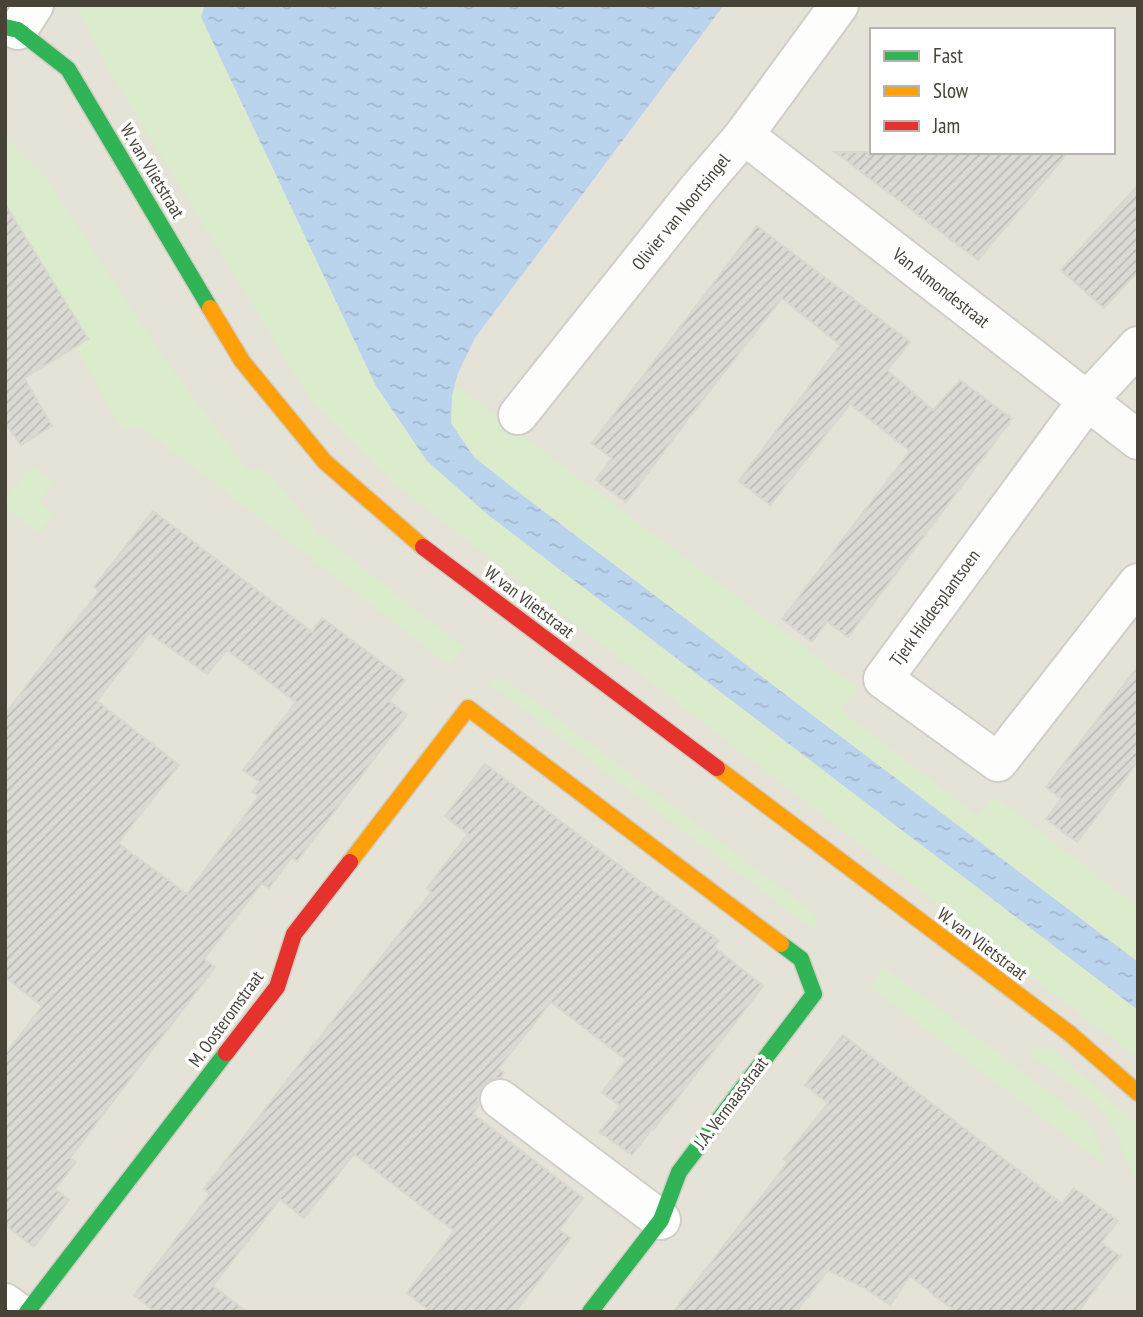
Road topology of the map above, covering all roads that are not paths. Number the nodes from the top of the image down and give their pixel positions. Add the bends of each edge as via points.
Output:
1 (839, 5) edge
2 (19, 21) edge
3 (744, 135) junction
4 (1138, 345) edge
5 (1087, 401) junction
6 (518, 415) dead end
7 (1138, 440) edge
8 (1138, 583) edge
9 (468, 708) joint
10 (1138, 1093) edge
11 (500, 1099) dead end
12 (661, 1220) junction
13 (5, 1303) edge
14 (17, 1312) edge
15 (27, 1312) edge
16 (590, 1312) edge

1 - 3 street, Olivier van Noortsingel
2 - 10 street, W. van Vlietstraat via 68,69 242,361 324,462 426,549 1069,1033
3 - 5 street, Van Almondestraat
3 - 6 street, Olivier van Noortsingel
4 - 5 street, Tjerk Hiddesplantsoen
5 - 7 street, Van Almondestraat
5 - 8 street, Tjerk Hiddesplantsoen via 883,679 998,762
9 - 12 street, J.A. Vermaasstraat via 801,959 814,994 679,1172
9 - 15 street, M. Oosteromstraat via 294,934 276,987
11 - 12 street
12 - 16 street, J.A. Vermaasstraat
13 - 14 street

